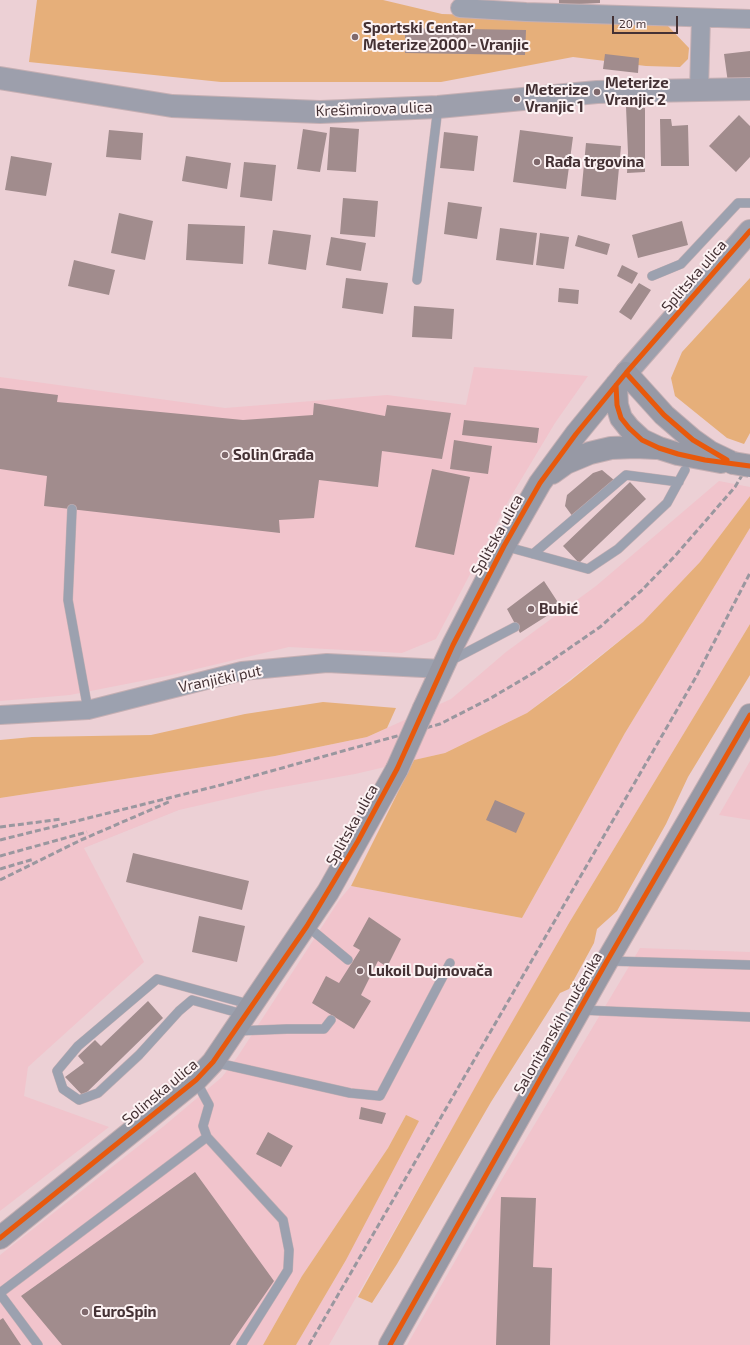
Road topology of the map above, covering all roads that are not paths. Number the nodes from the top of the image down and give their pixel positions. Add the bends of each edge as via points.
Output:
1 (460, 8) dead end
2 (701, 18) junction
3 (750, 19) edge
4 (0, 78) edge
5 (750, 89) edge
6 (699, 90) junction
7 (438, 107) junction
8 (750, 203) edge
9 (750, 231) edge
10 (652, 276) dead end
11 (416, 280) dead end
12 (621, 379) junction
13 (659, 448) junction
14 (741, 464) edge
15 (685, 470) dead end
16 (679, 482) junction
17 (540, 483) junction
18 (72, 509) dead end
19 (504, 546) junction
20 (533, 554) junction
21 (515, 627) dead end
22 (443, 667) junction
23 (88, 710) junction
24 (0, 715) edge
25 (750, 715) edge
26 (328, 892) joint
27 (307, 926) junction
28 (348, 960) dead end
29 (607, 961) junction
30 (450, 963) dead end
31 (750, 965) edge
32 (580, 1010) junction
33 (244, 1017) junction
34 (750, 1017) edge
35 (331, 1020) dead end
36 (213, 1062) junction
37 (196, 1080) junction
38 (207, 1137) junction
39 (0, 1238) edge
40 (0, 1293) edge
41 (38, 1345) edge
42 (241, 1345) edge
43 (390, 1345) edge

1 - 2 street
2 - 3 street
2 - 6 street
4 - 7 main road, Krešimirova ulica via 172,106 320,112
5 - 6 main road, Krešimirova ulica
6 - 7 main road, Krešimirova ulica via 597,92
7 - 11 lane
8 - 10 lane via 738,202 681,264
9 - 12 main road, Splitska ulica
12 - 13 main road via 617,405 621,418 642,440
12 - 14 main road via 692,440 710,452
12 - 17 main road, Splitska ulica
13 - 14 main road via 705,460
13 - 17 main road via 611,448 590,453 566,462
15 - 16 lane
16 - 20 lane via 626,475
16 - 20 lane via 667,503 618,549 588,569
17 - 19 main road, Splitska ulica
18 - 23 lane via 68,600
19 - 20 lane
19 - 22 main road, Splitska ulica
21 - 22 lane
22 - 23 street, Vranjički put via 327,663 242,671
22 - 26 main road, Splitska ulica, bridge via 397,769
23 - 24 street, Vranjički put
25 - 29 main road, Salonitanskih mučenika
26 - 27 main road, Solinska ulica
27 - 28 lane
27 - 33 main road, Solinska ulica
29 - 31 lane
29 - 32 main road, Salonitanskih mučenika
30 - 36 lane via 380,1096 350,1093
32 - 34 lane
32 - 43 main road, Salonitanskih mučenika
33 - 33 lane via 157,979 78,1046 57,1071 63,1089 79,1100 98,1093 192,1000
33 - 35 lane via 287,1029 324,1029
33 - 36 main road, Solinska ulica
36 - 37 main road, Solinska ulica
37 - 38 lane via 209,1105 203,1126
37 - 39 main road, Solinska ulica
38 - 40 lane
38 - 42 lane via 283,1220 289,1250 288,1270
40 - 41 lane

